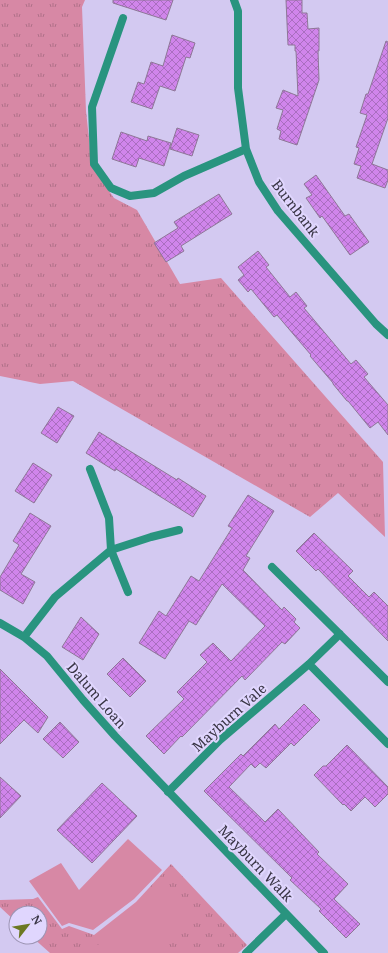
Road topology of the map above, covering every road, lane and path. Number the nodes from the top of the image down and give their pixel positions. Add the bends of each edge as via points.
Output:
1 (234, 0) edge
2 (123, 18) dead end
3 (246, 149) junction
4 (388, 336) edge
5 (90, 469) dead end
6 (179, 530) dead end
7 (111, 550) junction
8 (272, 566) dead end
9 (128, 592) dead end
10 (0, 623) edge
11 (340, 634) junction
12 (24, 637) junction
13 (309, 664) junction
14 (388, 682) edge
15 (388, 744) edge
16 (168, 792) junction
17 (286, 914) junction
18 (246, 953) edge
19 (324, 953) edge

1 - 3 street, Burnbank via 238,11 238,88
2 - 3 street via 92,108 94,164 111,188 130,196 154,193 184,176
3 - 4 street, Burnbank via 259,182 278,211
5 - 7 street via 109,518
6 - 7 street via 151,536
7 - 9 street
7 - 12 street via 55,598
8 - 11 street
10 - 12 street, Dalum Loan
11 - 13 street, Mayburn Vale
11 - 14 street
12 - 16 street, Dalum Loan via 47,656 115,736
13 - 15 street
13 - 16 street, Mayburn Vale via 220,740
16 - 17 street, Mayburn Walk
17 - 18 street
17 - 19 street, Mayburn Walk

